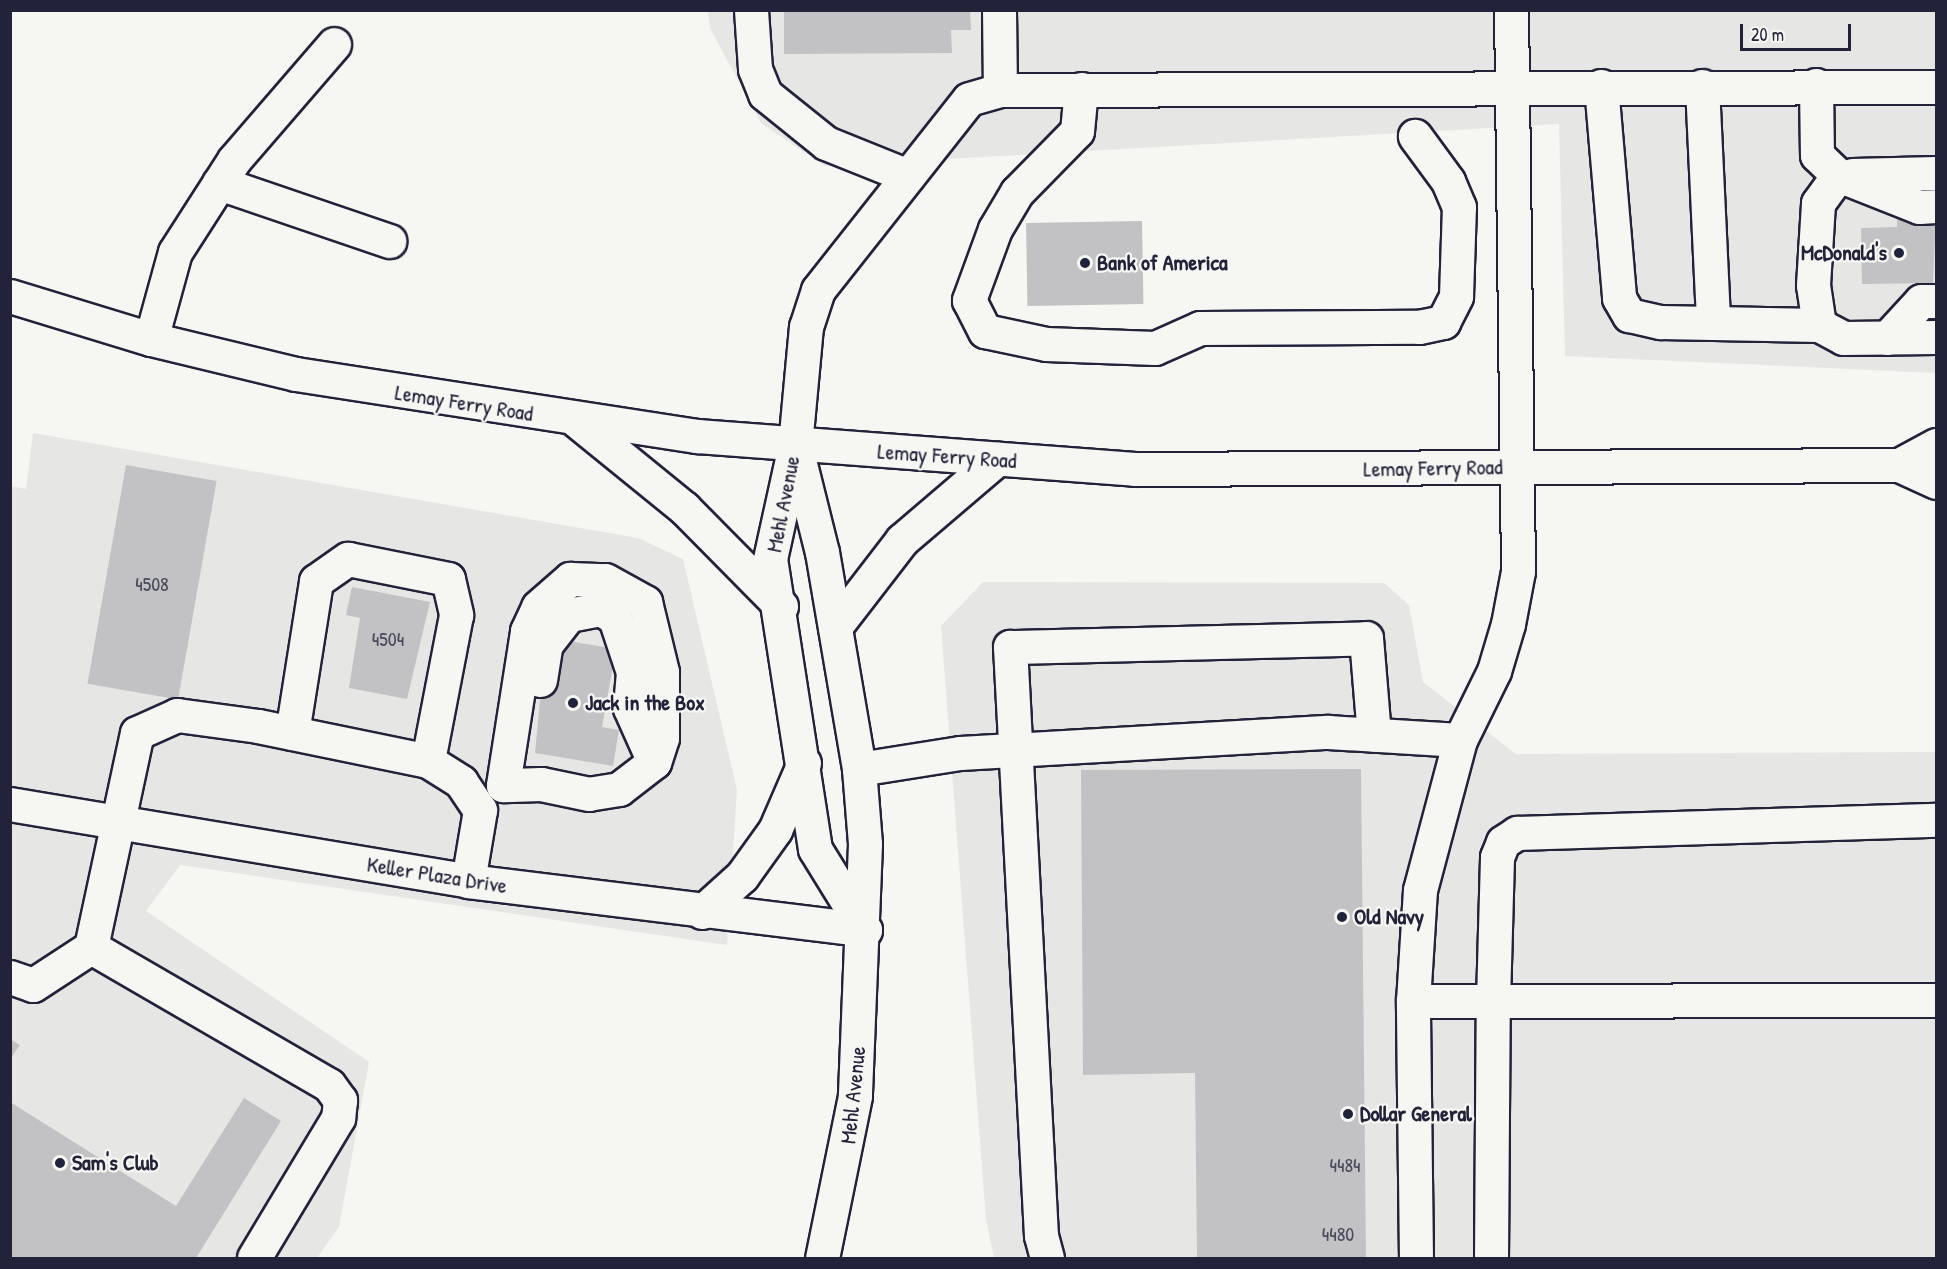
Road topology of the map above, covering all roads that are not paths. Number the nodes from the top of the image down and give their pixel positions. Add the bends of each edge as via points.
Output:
1 (750, 10) edge
2 (999, 10) edge
3 (1511, 10) edge
4 (334, 44) dead end
5 (1816, 85) junction
6 (1601, 86) junction
7 (1702, 86) junction
8 (1514, 87) junction
9 (1936, 87) edge
10 (1081, 89) junction
11 (1000, 90) junction
12 (1415, 136) dead end
13 (1936, 173) edge
14 (1838, 175) junction
15 (908, 176) junction
16 (219, 183) junction
17 (1936, 206) edge
18 (388, 242) dead end
19 (10, 296) edge
20 (1936, 301) edge
21 (1713, 323) junction
22 (1831, 331) junction
23 (1936, 337) edge
24 (1887, 338) junction
25 (151, 339) junction
26 (577, 421) junction
27 (795, 445) junction
28 (1936, 445) edge
29 (997, 459) junction
30 (1899, 465) junction
31 (1518, 467) junction
32 (1936, 482) edge
33 (781, 606) junction
34 (835, 627) junction
35 (291, 733) junction
36 (1374, 735) junction
37 (1460, 740) junction
38 (1015, 750) junction
39 (428, 761) junction
40 (804, 763) junction
41 (860, 769) junction
42 (503, 785) junction
43 (10, 804) edge
44 (480, 810) junction
45 (1936, 820) edge
46 (119, 822) junction
47 (468, 881) junction
48 (702, 912) junction
49 (865, 930) junction
50 (91, 947) junction
51 (10, 977) edge
52 (1936, 1000) edge
53 (1413, 1001) junction
54 (1493, 1001) junction
55 (254, 1258) edge
56 (822, 1258) edge
57 (1047, 1258) edge
58 (1416, 1258) edge
59 (1491, 1258) edge

1 - 15 main road via 755,69 765,94 826,143
2 - 11 main road
3 - 8 main road
4 - 16 main road
5 - 7 main road
5 - 9 main road
5 - 14 main road via 1817,155
6 - 7 main road
6 - 8 main road
6 - 21 main road via 1619,298 1629,315
7 - 21 main road
8 - 10 main road
8 - 31 main road
10 - 11 main road
10 - 12 main road via 1077,131 1002,213 969,300 972,313 985,331 1046,344 1155,348 1200,328 1419,327 1443,322 1456,296 1459,207 1448,181
11 - 15 main road via 969,99
13 - 14 main road
14 - 17 main road via 1919,207
14 - 22 main road via 1818,203 1813,285
15 - 27 main road via 818,290 806,327
16 - 18 main road
16 - 25 main road via 175,252
19 - 25 main road, Lemay Ferry Road
20 - 24 main road via 1921,301
21 - 22 main road
22 - 24 main road
23 - 24 main road
25 - 26 main road, Lemay Ferry Road via 296,374
26 - 27 main road, Lemay Ferry Road
26 - 33 main road via 684,508
27 - 29 main road, Lemay Ferry Road
27 - 33 main road, Mehl Avenue via 770,559
27 - 34 main road, Mehl Avenue
28 - 30 main road, Lemay Ferry Road
29 - 31 main road, Lemay Ferry Road via 1135,469
29 - 34 main road via 902,540
30 - 31 main road, Lemay Ferry Road
30 - 32 main road, Lemay Ferry Road
31 - 37 main road via 1518,571 1508,624 1494,671
33 - 40 main road, Mehl Avenue
34 - 41 main road, Mehl Avenue
35 - 39 main road
35 - 39 main road via 316,581 348,559 448,579 456,615
35 - 46 main road via 177,716 137,733
36 - 37 main road
36 - 38 main road via 1328,732
36 - 38 main road via 1366,638 1010,647
37 - 53 main road via 1420,890
38 - 41 main road
38 - 57 main road via 1041,1236
39 - 44 main road via 461,782
40 - 48 main road via 775,830 742,876
40 - 49 main road, Mehl Avenue via 815,849
41 - 49 main road, Mehl Avenue
42 - 42 main road via 541,784 590,794 619,789 654,762 662,738 662,672 645,602 605,580 570,579 537,607 527,632
42 - 44 main road
43 - 46 main road, Keller Plaza Drive
44 - 47 main road
45 - 54 main road via 1517,833 1503,842 1497,857
46 - 47 main road, Keller Plaza Drive
46 - 50 main road
47 - 48 main road, Keller Plaza Drive
48 - 49 main road, Keller Plaza Drive
49 - 56 main road, Mehl Avenue via 855,1096
50 - 51 main road via 33,985
50 - 55 main road via 329,1085 340,1100 338,1118
52 - 54 main road
53 - 54 main road
53 - 58 main road
54 - 59 main road

